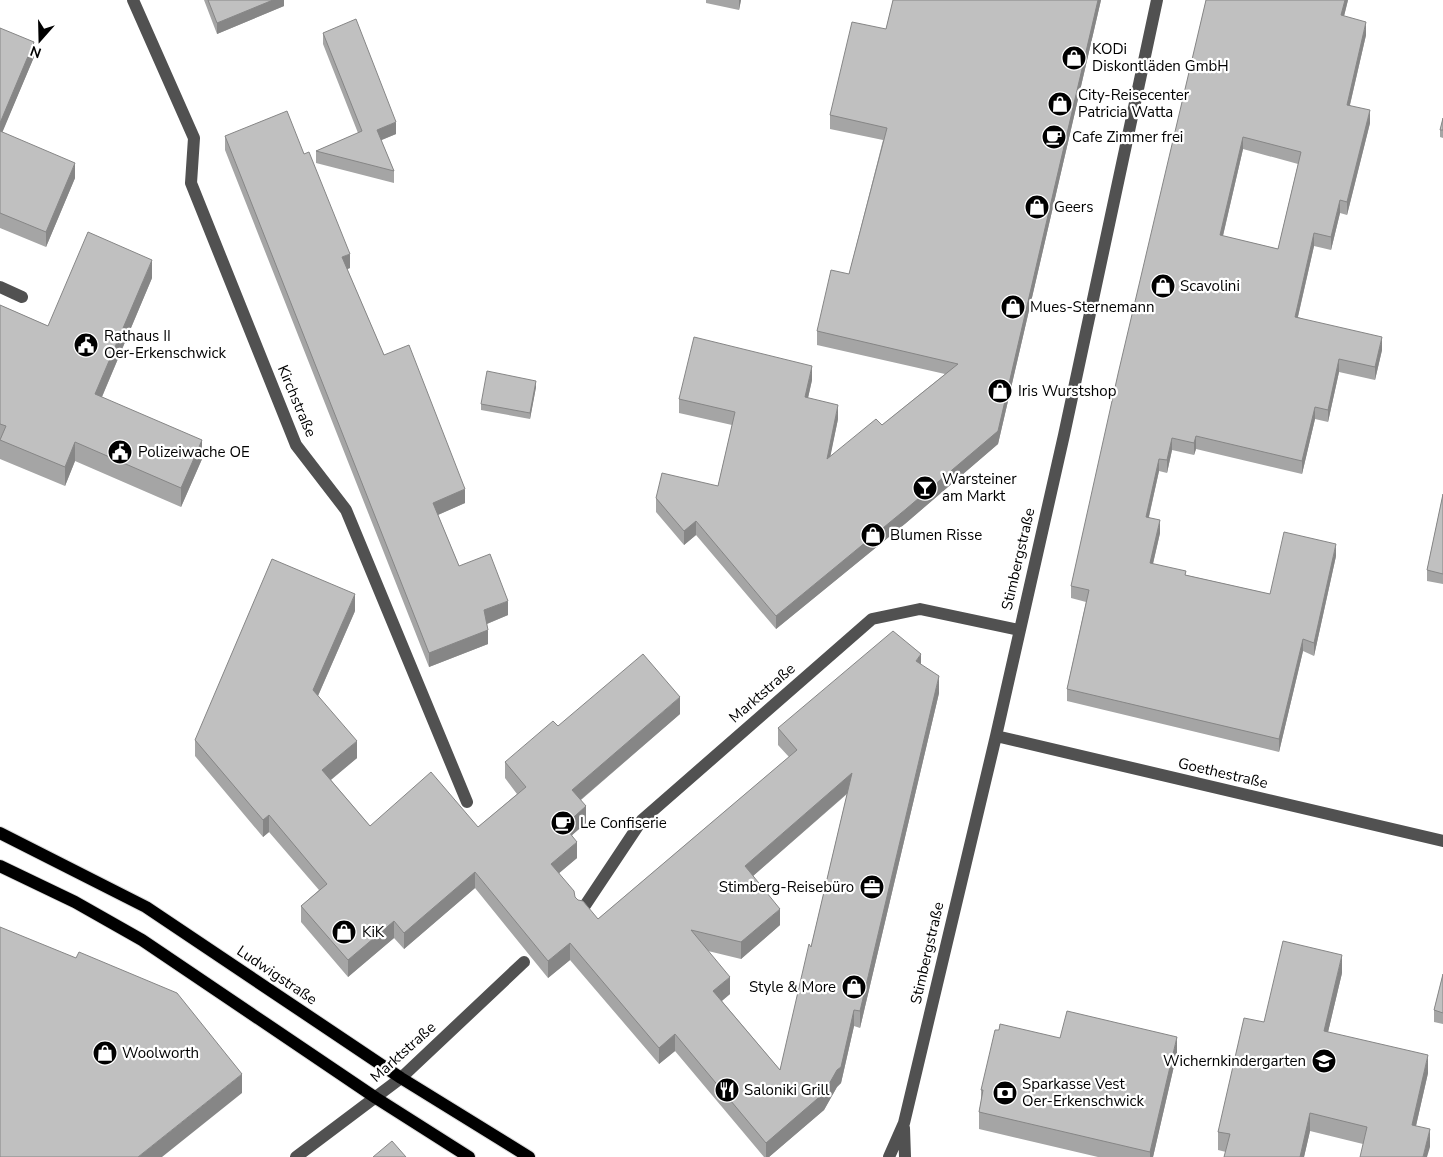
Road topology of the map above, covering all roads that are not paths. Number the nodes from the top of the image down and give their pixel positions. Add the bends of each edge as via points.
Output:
1 (133, 0) edge
2 (1157, 0) edge
3 (0, 287) edge
4 (22, 297) dead end
5 (1019, 630) junction
6 (996, 736) junction
7 (467, 802) dead end
8 (0, 833) edge
9 (1443, 841) edge
10 (0, 866) edge
11 (582, 910) edge
12 (524, 962) dead end
13 (401, 1078) junction
14 (376, 1098) junction
15 (904, 1123) junction
16 (296, 1157) edge
17 (470, 1157) edge
18 (529, 1157) edge
19 (889, 1157) edge
20 (905, 1157) edge

1 - 7 street, Kirchstraße via 194,138 191,184 296,445 346,510
2 - 5 street, Stimbergstraße
3 - 4 street
5 - 6 street, Stimbergstraße
5 - 11 street, Marktstraße via 920,609 872,619 642,820
6 - 9 street, Goethestraße
6 - 15 street, Stimbergstraße
8 - 13 main road, Ludwigstraße via 146,907
10 - 14 main road via 75,902 142,940
12 - 13 street, Marktstraße
13 - 14 street, Marktstraße
13 - 18 main road, Ludwigstraße
14 - 16 street, Marktstraße
14 - 17 main road
15 - 19 street, Stimbergstraße
15 - 20 street, Stimbergstraße

